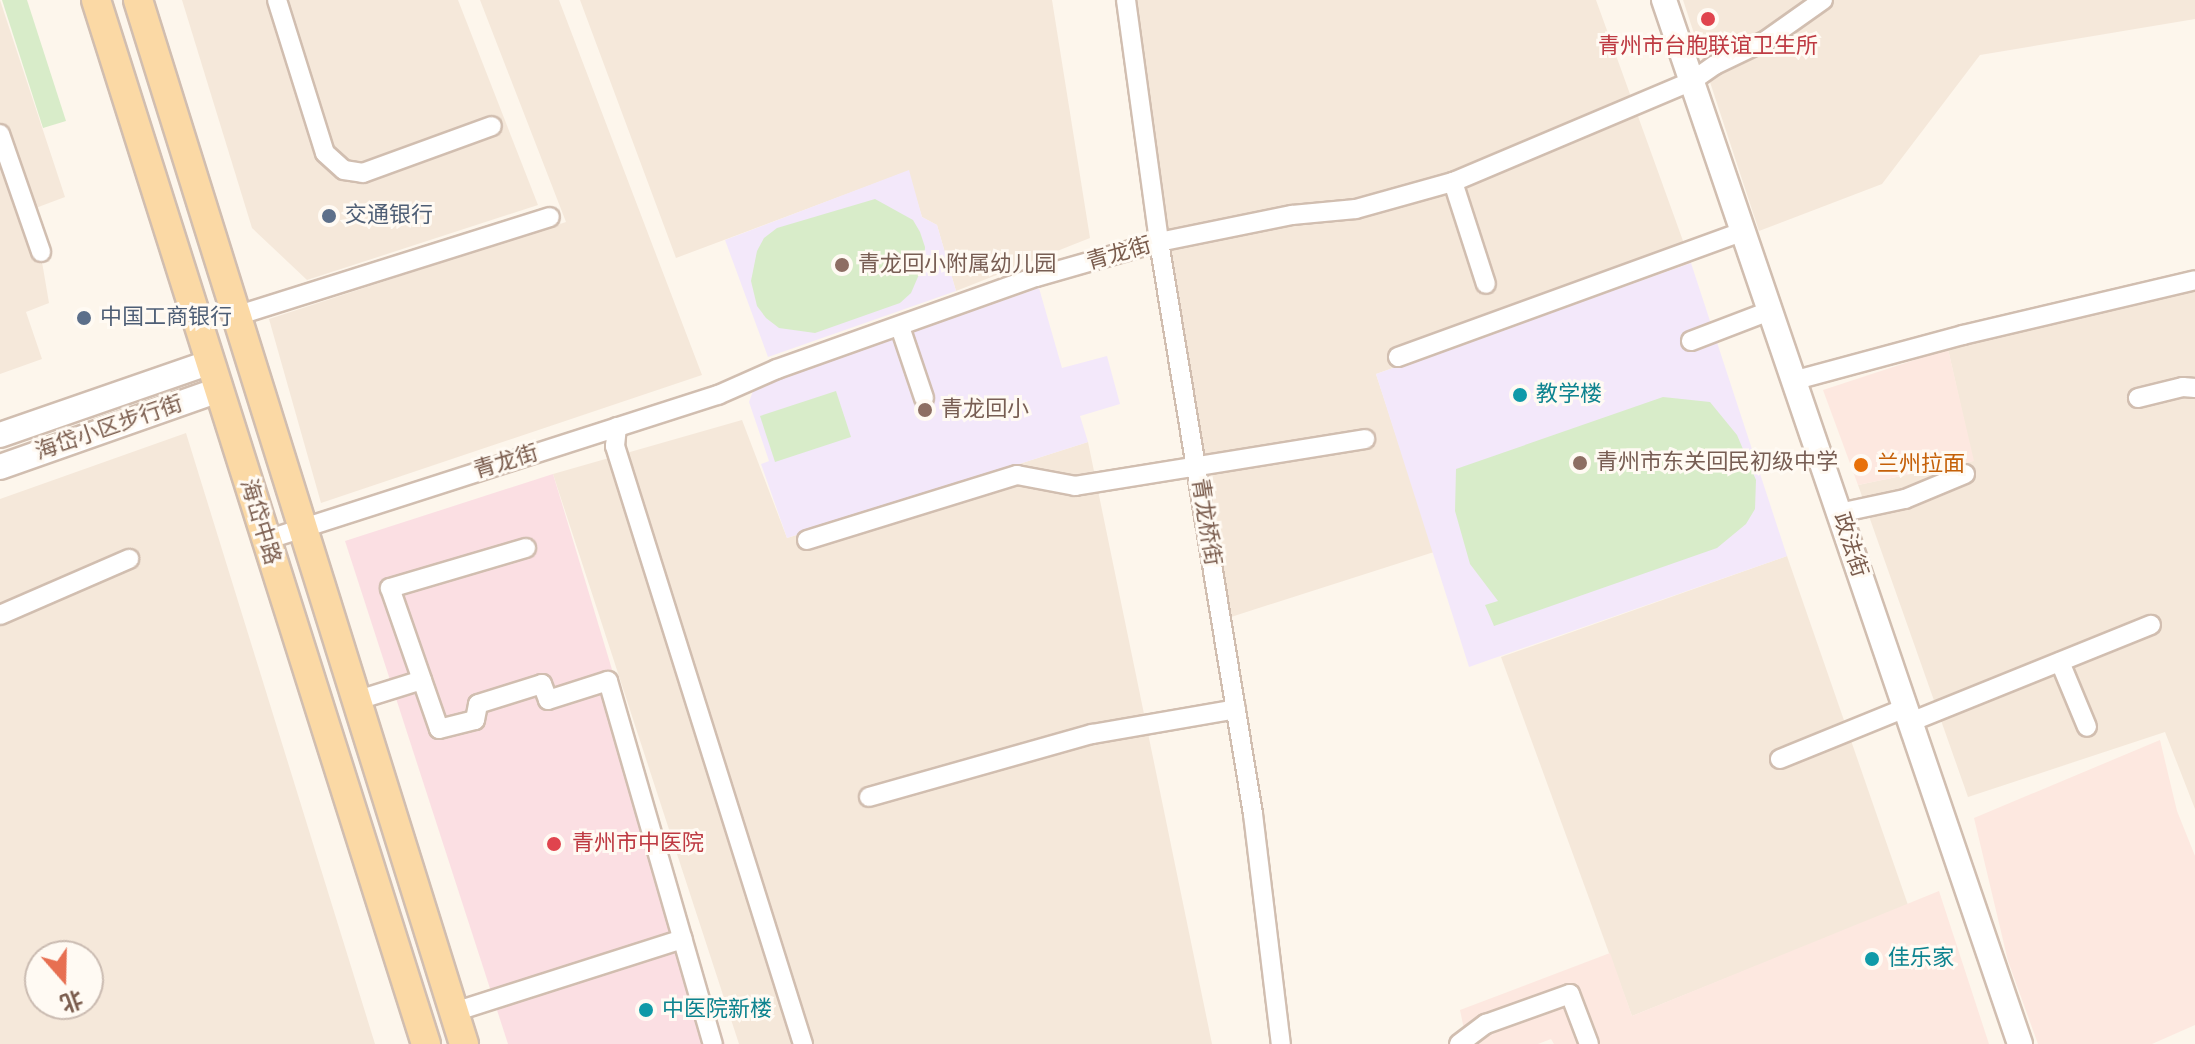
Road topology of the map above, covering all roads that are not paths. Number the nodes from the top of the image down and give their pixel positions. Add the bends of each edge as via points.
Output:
1 (96, 0) edge
2 (138, 0) edge
3 (277, 0) edge
4 (1126, 0) edge
5 (1664, 0) edge
6 (1823, 0) edge
7 (1692, 81) junction
8 (492, 126) dead end
9 (0, 134) edge
10 (1453, 182) junction
11 (550, 217) dead end
12 (1744, 231) junction
13 (1159, 242) junction
14 (41, 252) dead end
15 (2195, 280) edge
16 (1486, 284) dead end
17 (1772, 310) junction
18 (236, 316) junction
19 (900, 327) junction
20 (1691, 341) dead end
21 (1398, 357) dead end
22 (211, 362) junction
23 (1796, 380) junction
24 (2195, 388) edge
25 (219, 390) junction
26 (924, 398) dead end
27 (2138, 398) dead end
28 (617, 427) junction
29 (0, 435) edge
30 (1365, 439) dead end
31 (1197, 466) junction
32 (0, 467) edge
33 (1965, 474) dead end
34 (1839, 513) junction
35 (303, 527) junction
36 (266, 540) junction
37 (807, 540) dead end
38 (526, 548) dead end
39 (129, 559) dead end
40 (0, 615) edge
41 (2151, 625) dead end
42 (2060, 662) junction
43 (422, 680) junction
44 (358, 700) junction
45 (1236, 709) junction
46 (1906, 716) junction
47 (2087, 727) dead end
48 (1780, 759) dead end
49 (869, 797) dead end
50 (683, 939) junction
51 (454, 1012) junction
52 (426, 1044) edge
53 (464, 1044) edge
54 (713, 1044) edge
55 (803, 1044) edge
56 (1281, 1044) edge
57 (1459, 1044) edge
58 (1589, 1044) edge
59 (2020, 1044) edge

1 - 22 main road, 海岱中路
2 - 18 main road, 海岱中路
3 - 8 street via 325,153 344,170 363,173
4 - 13 street, 青龙桥街
5 - 7 street, 政法街
6 - 7 street, 青龙街 via 1765,41
7 - 10 street, 青龙街
7 - 12 street, 政法街
9 - 14 street
10 - 13 street, 青龙街 via 1356,209 1292,215
10 - 16 street
11 - 18 street
12 - 17 street, 政法街
12 - 21 street
13 - 19 street, 青龙街 via 1036,277
13 - 31 street, 青龙桥街
15 - 23 street
17 - 20 street
17 - 23 street, 政法街
18 - 35 main road, 海岱中路
19 - 26 street
19 - 28 street, 青龙街
22 - 25 main road, 海岱中路
22 - 29 street, 海岱小区步行街
23 - 34 street, 政法街
24 - 27 street
25 - 32 street, 海岱小区步行街
25 - 36 main road, 海岱中路
28 - 35 street, 青龙街
28 - 55 street via 615,446
30 - 31 street
31 - 37 street via 1075,486 1017,475
31 - 45 street, 青龙桥街
33 - 34 street via 1905,499
34 - 46 street, 政法街
35 - 36 street, 青龙街
35 - 44 main road, 海岱中路
36 - 52 main road, 海岱中路
38 - 43 street via 390,588
39 - 40 street
41 - 42 street
42 - 46 street
42 - 47 street
43 - 44 street
43 - 50 street via 439,729 475,720 478,704 542,684 548,700 608,681
44 - 51 main road, 海岱中路
45 - 49 street via 1092,734
45 - 56 street, 青龙桥街
46 - 48 street
46 - 59 street, 政法街
50 - 51 street
50 - 54 street
51 - 53 main road, 海岱中路
57 - 58 street via 1486,1024 1570,994

